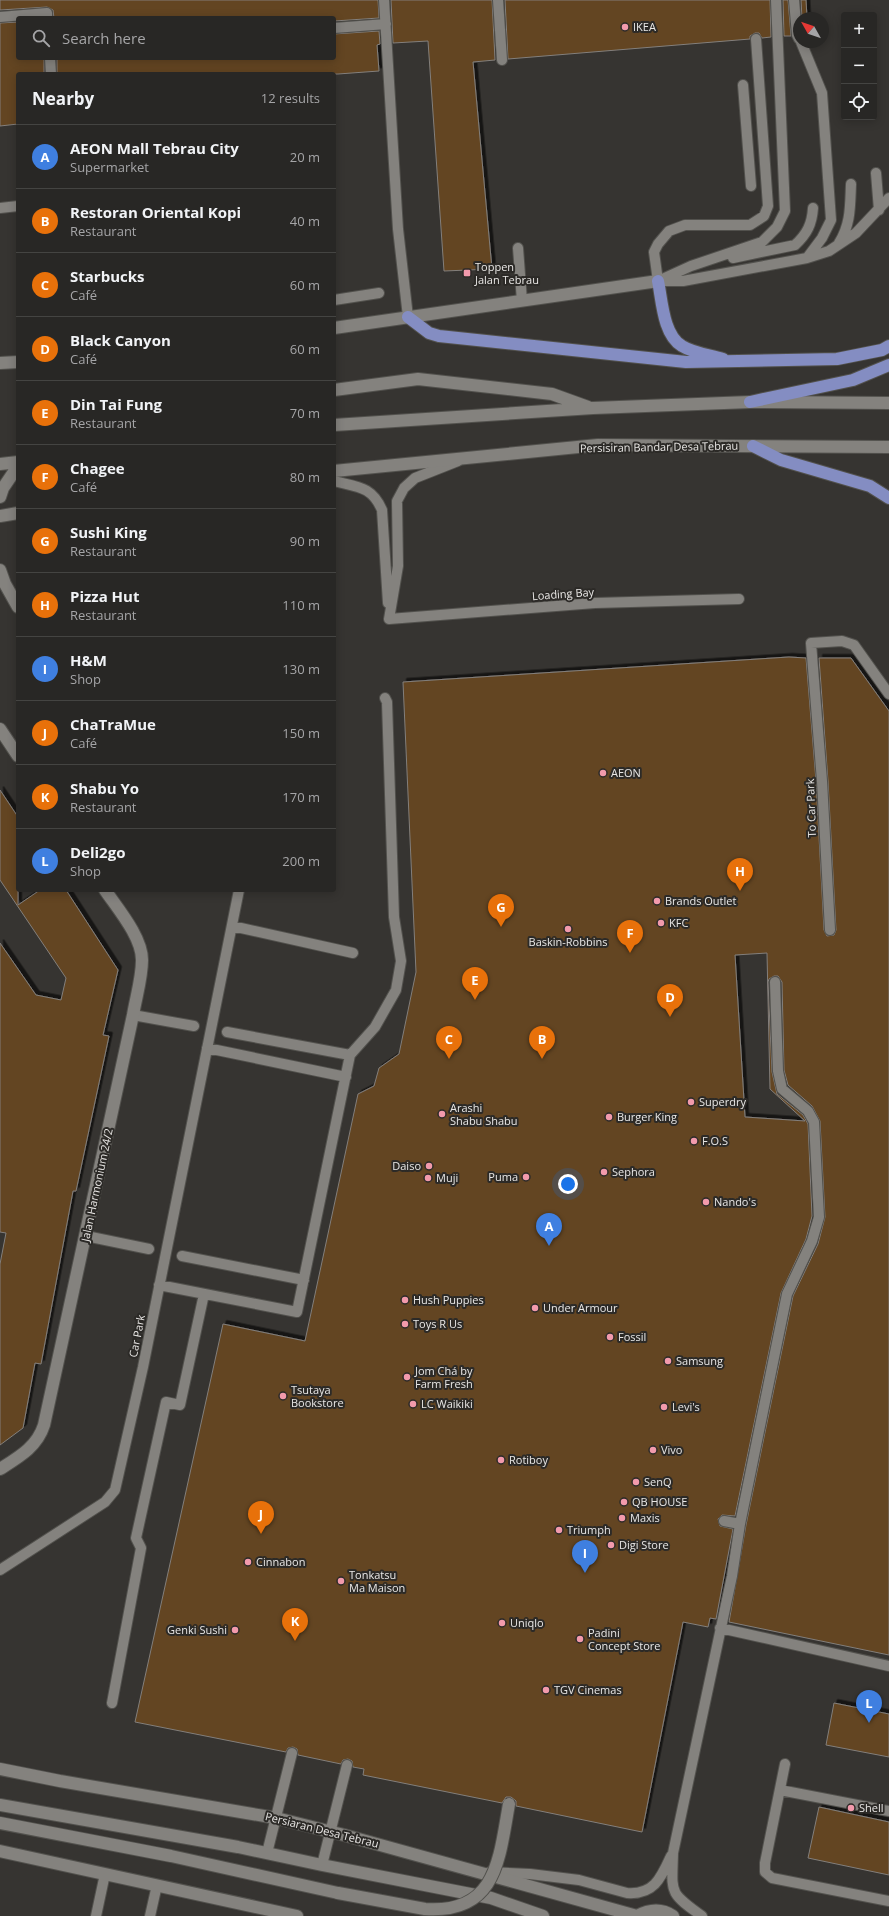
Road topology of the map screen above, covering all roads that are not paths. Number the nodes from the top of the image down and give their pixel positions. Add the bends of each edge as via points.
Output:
1 (384, 0) edge
2 (498, 0) edge
3 (776, 0) edge
4 (794, 0) edge
5 (795, 12) edge
6 (47, 16) edge
7 (0, 17) edge
8 (386, 24) junction
9 (336, 28) edge
10 (756, 38) dead end
11 (803, 48) edge
12 (50, 60) edge
13 (502, 60) dead end
14 (51, 72) edge
15 (743, 85) dead end
16 (876, 173) dead end
17 (851, 184) dead end
18 (751, 186) dead end
19 (889, 198) edge
20 (16, 206) edge
21 (0, 208) edge
22 (813, 208) dead end
23 (879, 210) junction
24 (837, 246) junction
25 (518, 248) dead end
26 (807, 258) junction
27 (691, 266) junction
28 (658, 280) junction
29 (379, 293) dead end
30 (336, 300) edge
31 (522, 301) junction
32 (408, 317) junction
33 (336, 328) edge
34 (889, 346) edge
35 (16, 362) edge
36 (732, 362) junction
37 (0, 363) edge
38 (889, 365) edge
39 (336, 390) edge
40 (750, 402) junction
41 (889, 403) edge
42 (593, 408) junction
43 (336, 426) edge
44 (753, 446) junction
45 (889, 447) edge
46 (465, 458) junction
47 (16, 462) edge
48 (0, 464) edge
49 (16, 469) edge
50 (336, 471) edge
51 (336, 482) edge
52 (0, 497) edge
53 (889, 498) edge
54 (16, 514) edge
55 (0, 516) edge
56 (0, 570) edge
57 (739, 599) dead end
58 (16, 603) edge
59 (389, 619) junction
60 (889, 694) edge
61 (385, 698) dead end
62 (0, 729) edge
63 (16, 753) edge
64 (106, 892) edge
65 (239, 892) edge
66 (232, 926) junction
67 (830, 930) dead end
68 (354, 953) dead end
69 (775, 982) dead end
70 (133, 1015) junction
71 (194, 1026) dead end
72 (227, 1032) dead end
73 (207, 1048) junction
74 (350, 1055) junction
75 (346, 1077) junction
76 (86, 1236) junction
77 (149, 1249) dead end
78 (182, 1256) dead end
79 (304, 1280) junction
80 (159, 1285) junction
81 (204, 1294) junction
82 (0, 1469) edge
83 (724, 1521) dead end
84 (740, 1524) junction
85 (0, 1570) edge
86 (720, 1628) junction
87 (889, 1666) edge
88 (112, 1703) dead end
89 (292, 1753) dead end
90 (785, 1764) dead end
91 (348, 1765) dead end
92 (0, 1769) edge
93 (780, 1790) junction
94 (509, 1804) dead end
95 (0, 1805) edge
96 (889, 1811) edge
97 (276, 1818) junction
98 (0, 1823) edge
99 (330, 1832) junction
100 (0, 1851) edge
101 (267, 1853) junction
102 (673, 1853) junction
103 (322, 1865) junction
104 (481, 1872) junction
105 (105, 1874) junction
106 (157, 1885) junction
107 (889, 1901) edge
108 (96, 1916) edge
109 (150, 1916) edge
110 (297, 1916) edge
111 (543, 1916) edge
112 (637, 1916) edge
113 (673, 1916) edge
114 (702, 1916) edge

1 - 8 lane
2 - 13 lane
3 - 27 lane via 785,211 777,227 762,242
4 - 5 lane
6 - 7 lane via 47,13
8 - 9 lane
8 - 32 lane via 398,229
10 - 28 lane via 768,206 764,216 750,225 685,225 669,231 654,252
11 - 26 lane via 822,93 831,220 822,238
12 - 14 lane
15 - 18 lane
16 - 23 lane
17 - 24 lane via 850,218 846,232
19 - 23 lane
20 - 21 lane
22 - 27 lane via 812,221 795,245
23 - 24 lane via 856,233
24 - 26 lane
25 - 31 lane
26 - 28 lane via 683,281
27 - 28 lane
28 - 31 street
28 - 36 highway via 667,323 675,340 682,346
29 - 30 lane
31 - 32 street
32 - 33 street
32 - 36 highway via 429,333 439,336 686,362
34 - 36 highway via 882,350 837,359
35 - 37 street
38 - 40 highway via 853,380
39 - 42 street via 418,379 552,394
40 - 41 street
40 - 42 street
42 - 43 street
44 - 45 street, Persisiran Bandar Desa Tebrau
44 - 46 street, Persisiran Bandar Desa Tebrau via 598,445
44 - 53 highway via 781,460 870,486
46 - 50 street, Persisiran Bandar Desa Tebrau
46 - 59 lane via 415,478 404,488 397,502 398,566
47 - 48 street
49 - 52 street
51 - 59 lane via 368,490 382,510
54 - 55 street
56 - 58 street
57 - 59 lane, Loading Bay via 595,604
60 - 67 lane, To Car Park via 854,645 842,641 811,643
61 - 74 lane via 394,917 401,961 396,990 376,1027
62 - 63 street
64 - 70 street, Jalan Harmonium 24/2 via 140,947 142,960
65 - 66 lane, Car Park
66 - 68 lane
66 - 73 lane, Car Park
69 - 84 lane via 778,1071 782,1089 808,1111 814,1122 819,1218 812,1241 787,1294
70 - 71 lane
70 - 76 street, Jalan Harmonium 24/2
72 - 74 lane
73 - 75 lane
73 - 80 lane, Car Park
74 - 75 lane
75 - 79 lane
76 - 77 lane
76 - 82 street, Jalan Harmonium 24/2 via 42,1431 30,1449
78 - 79 lane
79 - 81 lane via 297,1312
80 - 81 lane
80 - 85 lane, Car Park via 115,1490 105,1502
81 - 88 lane via 180,1404 166,1402 136,1538 141,1548
83 - 84 lane
84 - 86 lane
86 - 87 lane
86 - 102 lane
89 - 97 lane
90 - 93 lane
91 - 99 lane
92 - 97 street, Persiaran Desa Tebrau
93 - 96 lane
93 - 107 lane via 765,1872 772,1878
94 - 98 street, bridge via 497,1868 492,1879 483,1890 462,1905 438,1910 338,1893 171,1856
95 - 101 street
97 - 99 street, Persiaran Desa Tebrau
97 - 101 lane
99 - 103 lane
99 - 104 street, Persiaran Desa Tebrau
100 - 105 street
101 - 103 street
102 - 104 lane via 658,1882 634,1894 579,1880
102 - 114 lane via 674,1892
103 - 111 street via 491,1898
104 - 112 street, Persiaran Desa Tebrau
105 - 106 street
105 - 108 lane
106 - 109 lane
106 - 110 street
112 - 113 street via 652,1910 661,1910

